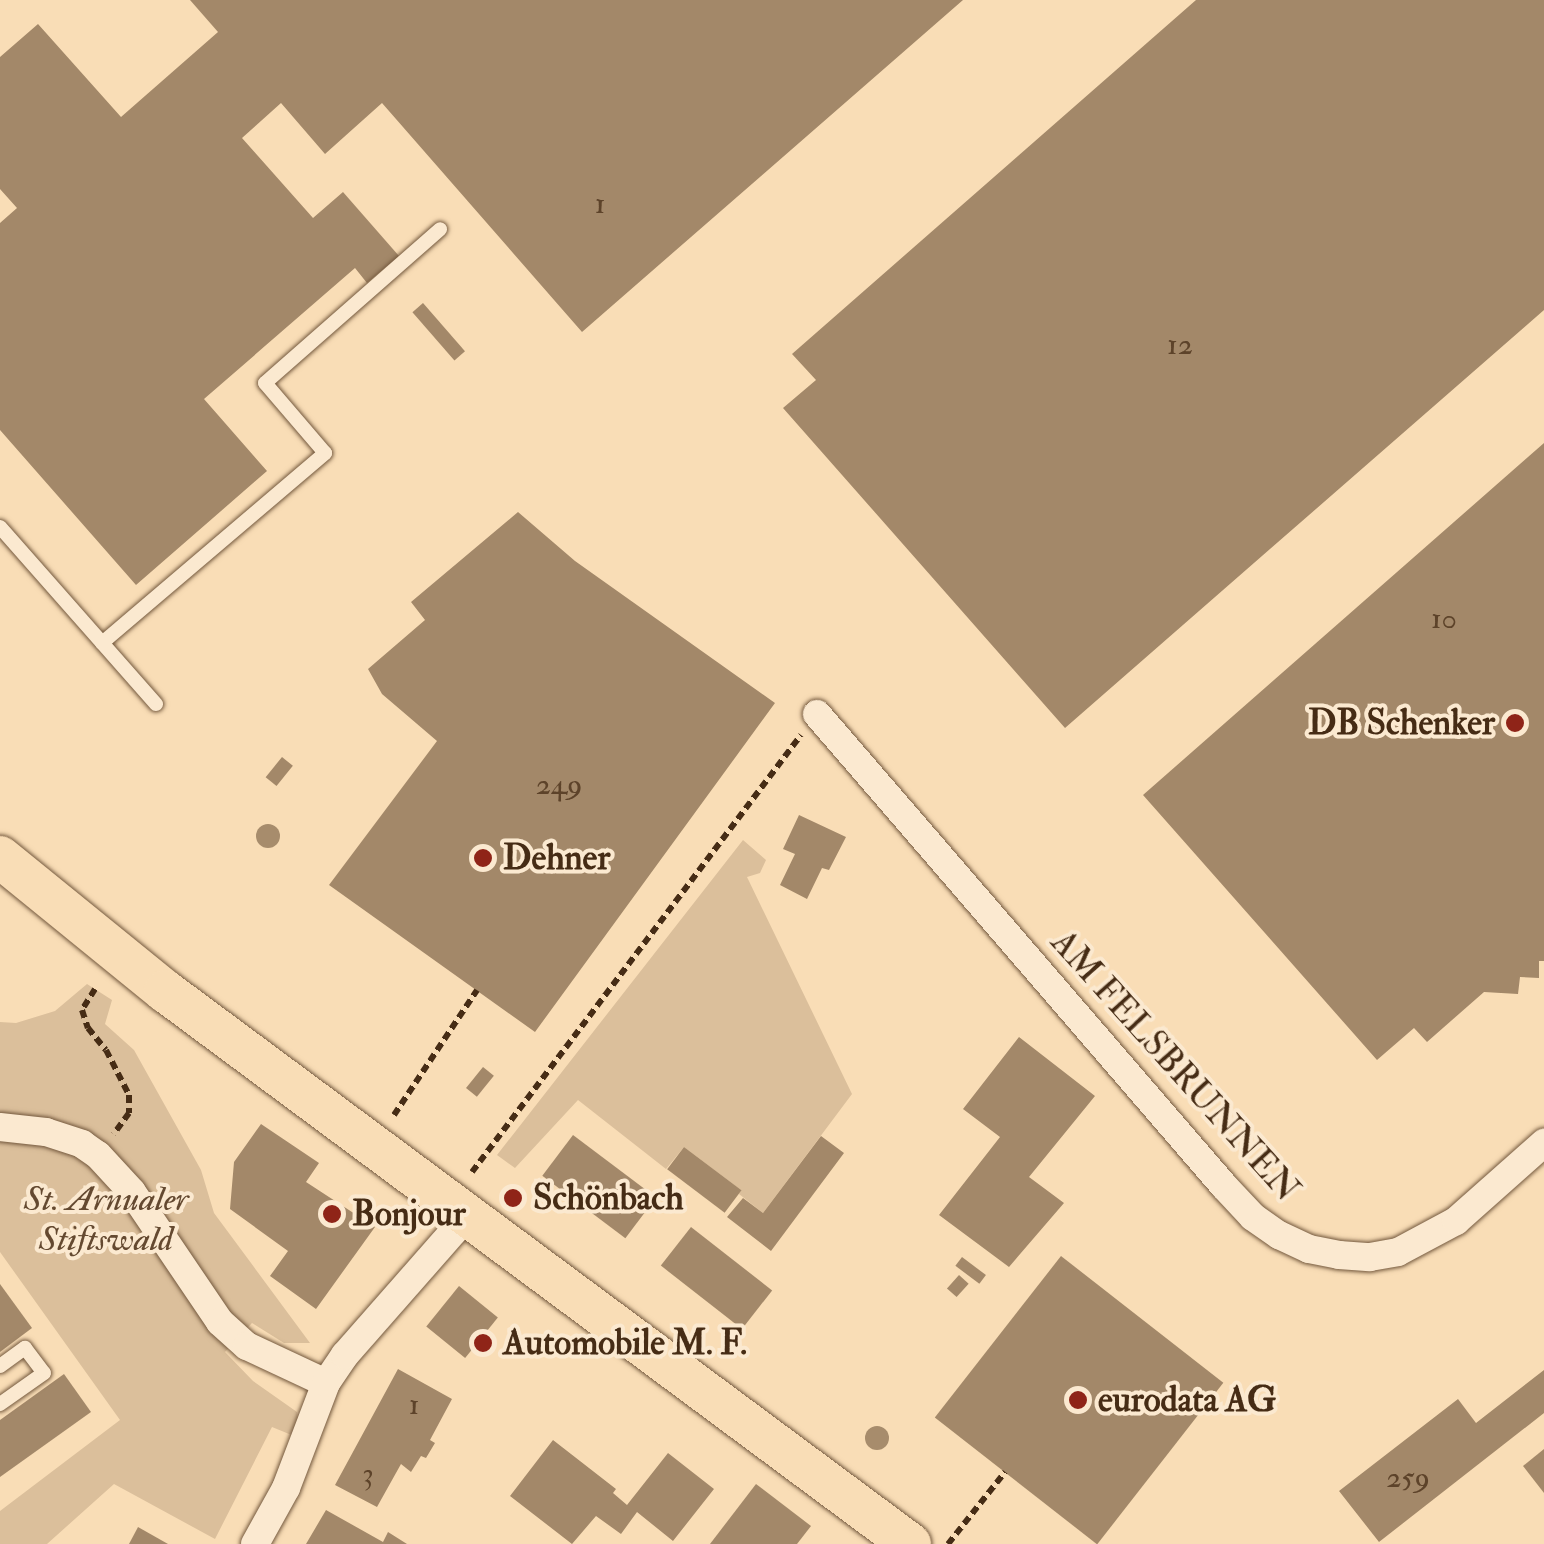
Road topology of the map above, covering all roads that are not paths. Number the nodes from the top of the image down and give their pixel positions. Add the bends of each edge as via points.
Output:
1 (440, 229) dead end
2 (0, 527) edge
3 (102, 642) junction
4 (156, 704) dead end
5 (817, 714) road end
6 (0, 857) edge
7 (0, 1127) edge
8 (1544, 1143) edge
9 (468, 1215) junction
10 (0, 1366) edge
11 (326, 1383) junction
12 (0, 1404) edge
13 (256, 1544) edge
14 (910, 1544) edge

1 - 3 lane via 264,383 325,453
2 - 3 lane
3 - 4 lane
5 - 8 street, AM FELSBRUNNEN via 1224,1186 1279,1235 1339,1255 1398,1252 1456,1221
6 - 9 main road via 165,990
7 - 11 street via 46,1132 98,1156 132,1192 220,1322 247,1346
9 - 11 street
9 - 14 main road
10 - 12 lane via 26,1348 44,1373
11 - 13 street via 286,1488

